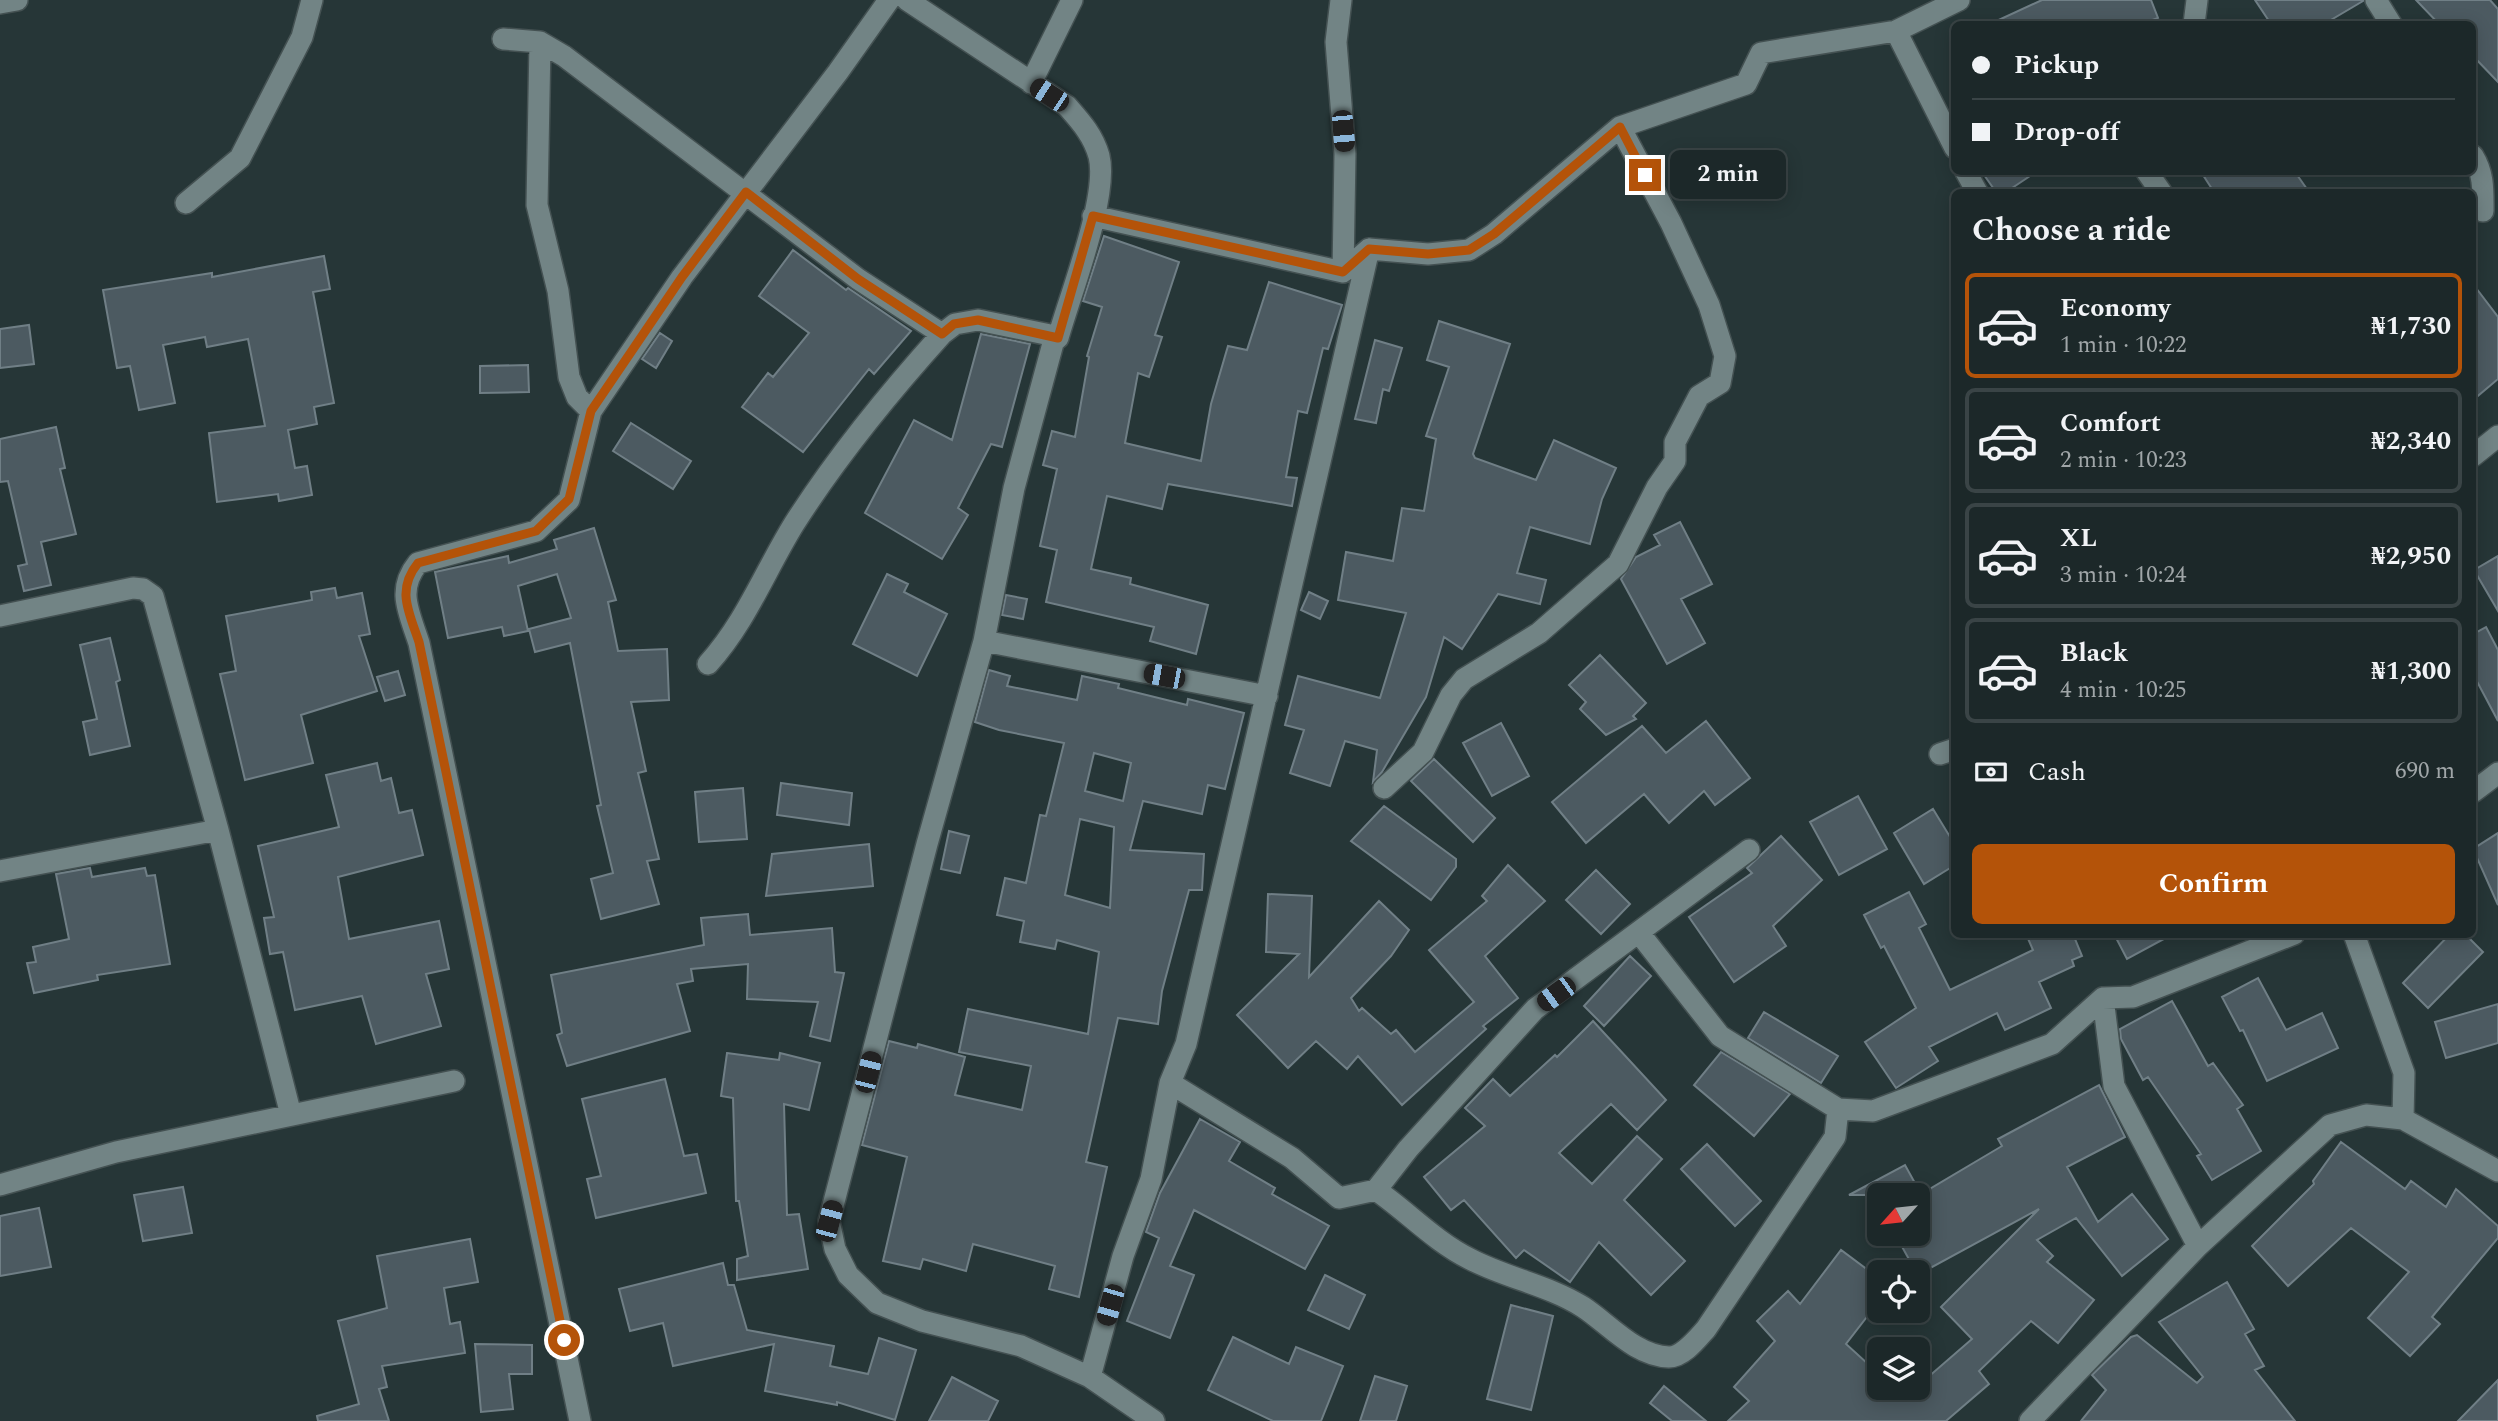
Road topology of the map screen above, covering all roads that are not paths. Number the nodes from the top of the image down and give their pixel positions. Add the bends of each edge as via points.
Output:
1 (17, 0) edge
2 (312, 0) edge
3 (889, 0) edge
4 (907, 0) edge
5 (1073, 0) edge
6 (1959, 0) edge
7 (2376, 0) edge
8 (1344, 2) edge
9 (0, 3) edge
10 (2388, 21) edge
11 (1896, 31) junction
12 (503, 39) dead end
13 (540, 43) junction
14 (1031, 83) junction
15 (1620, 127) junction
16 (1951, 140) edge
17 (2476, 161) edge
18 (746, 192) junction
19 (186, 203) dead end
20 (2483, 211) dead end
21 (1093, 216) junction
22 (1369, 249) junction
23 (1343, 272) junction
24 (942, 334) junction
25 (1055, 336) junction
26 (591, 411) junction
27 (2498, 436) edge
28 (2476, 454) edge
29 (0, 616) edge
30 (984, 641) junction
31 (708, 664) dead end
32 (1267, 696) junction
33 (2498, 773) edge
34 (1384, 788) dead end
35 (2476, 790) edge
36 (218, 830) junction
37 (1749, 850) dead end
38 (0, 871) edge
39 (1640, 933) junction
40 (2284, 938) edge
41 (2355, 938) edge
42 (2103, 998) junction
43 (454, 1081) dead end
44 (1170, 1083) junction
45 (1838, 1109) junction
46 (291, 1115) junction
47 (2403, 1119) junction
48 (2498, 1171) edge
49 (0, 1185) edge
50 (1376, 1190) junction
51 (2198, 1246) junction
52 (1090, 1377) junction
53 (580, 1421) edge
54 (1154, 1421) edge
55 (2029, 1421) edge

1 - 9 street
2 - 19 street via 302,37 240,158
3 - 18 street
4 - 14 street
5 - 14 street
6 - 11 street
7 - 10 street
8 - 23 street via 1336,42 1345,154
11 - 15 street via 1761,53 1746,84
11 - 16 street
12 - 13 street
13 - 18 street via 564,55
13 - 26 street via 537,205 558,291 569,377 577,397
14 - 21 street via 1067,106 1088,130 1099,157 1100,191
15 - 22 street via 1469,250 1428,254
15 - 34 street via 1709,305 1725,356 1720,383 1699,396 1675,442 1675,461 1618,564 1539,633 1464,680 1451,695 1423,752
17 - 20 street via 2484,185
18 - 24 street via 858,279
18 - 26 street
21 - 23 street
21 - 25 street via 1058,338
22 - 23 street
22 - 32 street
24 - 25 street via 954,324 978,320
24 - 31 street via 830,466 740,625
25 - 30 street via 1014,488
26 - 53 street via 569,499 536,531 418,563 405,578 406,606 419,642
27 - 28 street
29 - 36 street via 133,589 153,596
30 - 32 street
30 - 52 street via 829,1221 835,1249 848,1275 877,1303 922,1321 1021,1346
32 - 44 street via 1186,1044
33 - 35 street
36 - 38 street
36 - 46 street
37 - 39 street
39 - 45 street via 1720,1036
39 - 50 street via 1535,1009
40 - 42 street via 2133,997
41 - 47 street via 2404,1073
42 - 45 street via 2052,1044 1873,1111
42 - 51 street via 2114,1086
43 - 46 street
44 - 50 street via 1292,1158 1339,1198
44 - 52 street via 1151,1179 1123,1256
45 - 50 street via 1835,1137 1810,1179 1706,1329 1672,1357 1632,1344 1562,1296 1471,1260
46 - 49 street via 116,1152
47 - 48 street
47 - 51 street via 2366,1115 2330,1125
51 - 55 street
52 - 54 street

